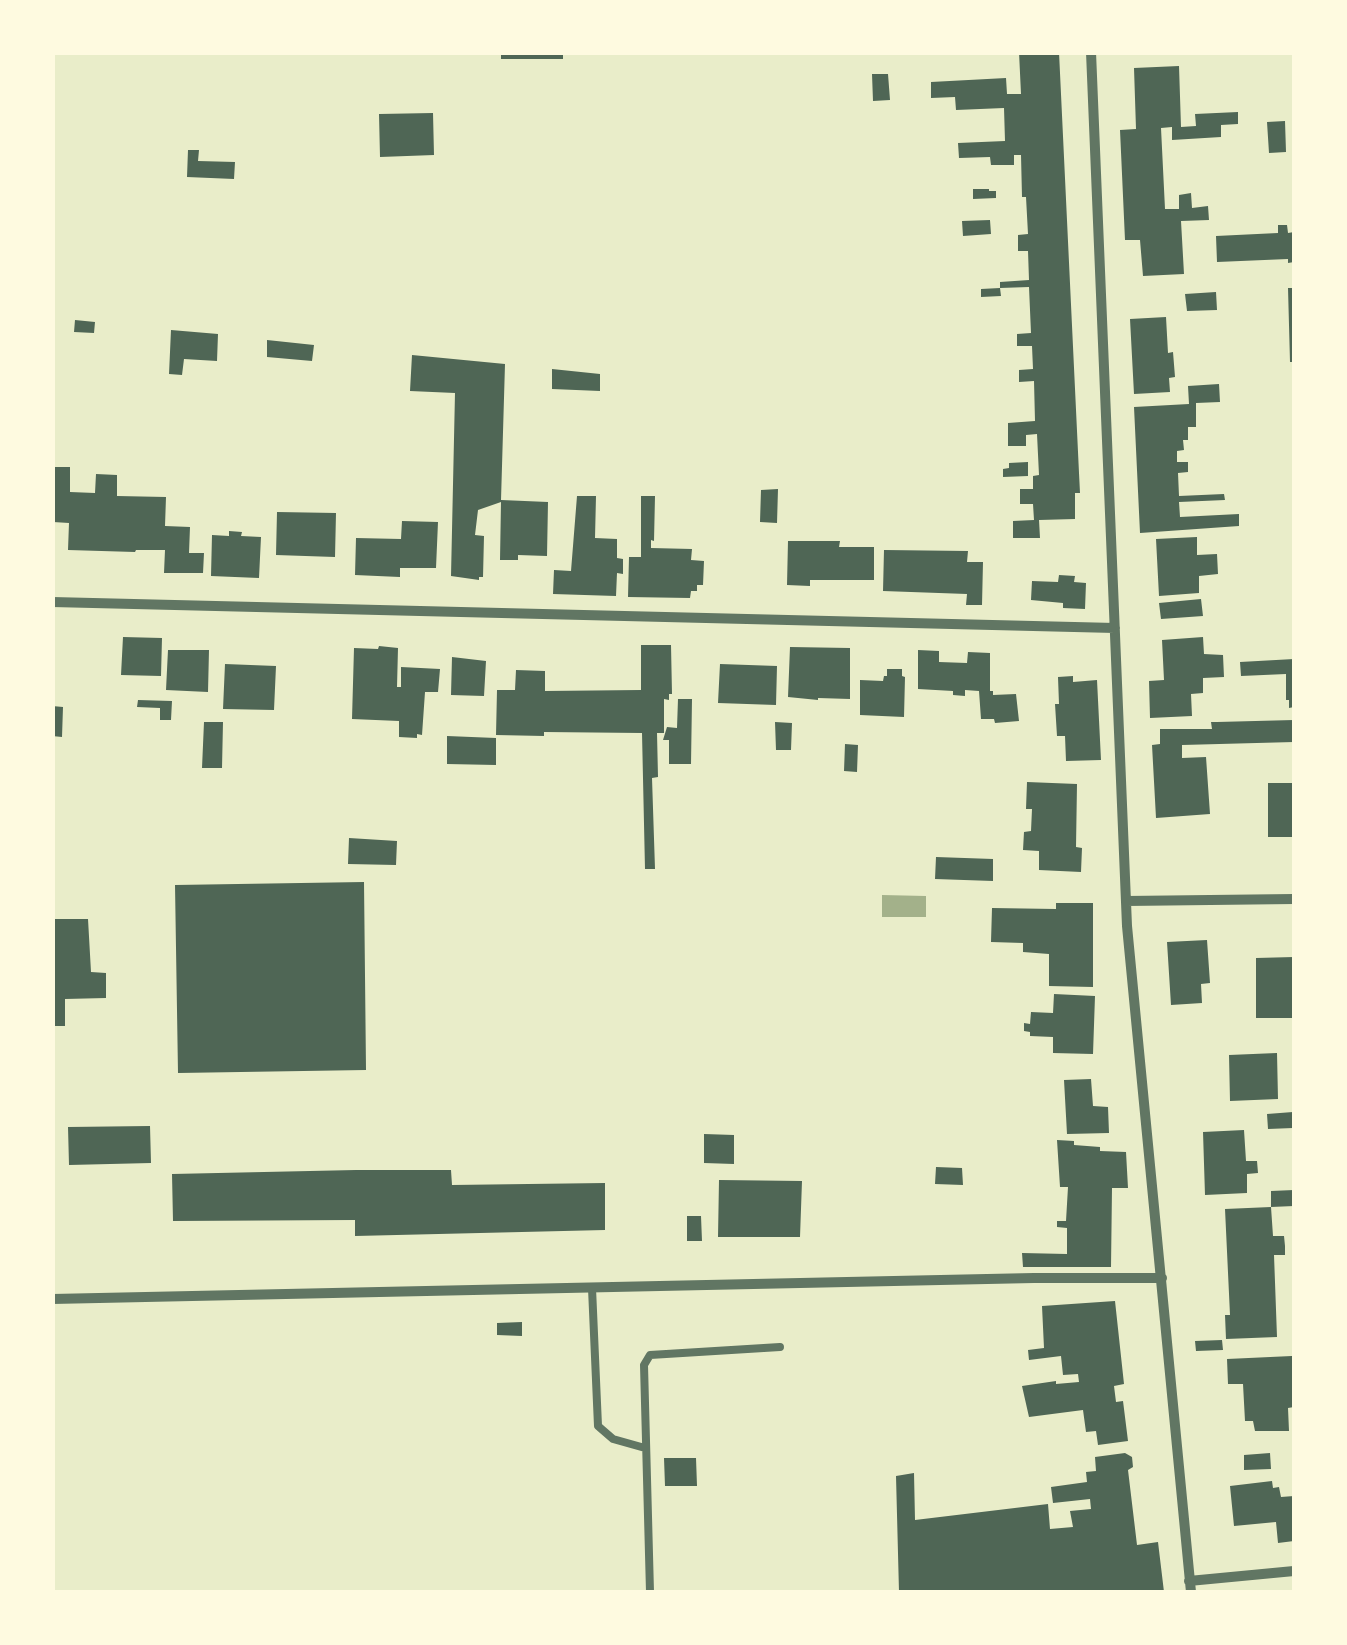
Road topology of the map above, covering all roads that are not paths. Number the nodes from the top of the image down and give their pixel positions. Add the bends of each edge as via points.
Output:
1 (1091, 52) edge
2 (52, 602) edge
3 (1115, 628) junction
4 (1294, 900) edge
5 (1126, 901) junction
6 (1162, 1278) junction
7 (592, 1288) junction
8 (52, 1299) edge
9 (780, 1347) dead end
10 (646, 1448) junction
11 (1294, 1570) edge
12 (1190, 1587) edge
13 (650, 1592) edge

1 - 3 street
2 - 3 street
3 - 5 street
4 - 5 street
5 - 6 street
6 - 7 street
6 - 12 street
7 - 8 street
7 - 10 lane via 598,1426 612,1440
9 - 10 lane via 650,1355 644,1365
10 - 13 lane
11 - 12 street

